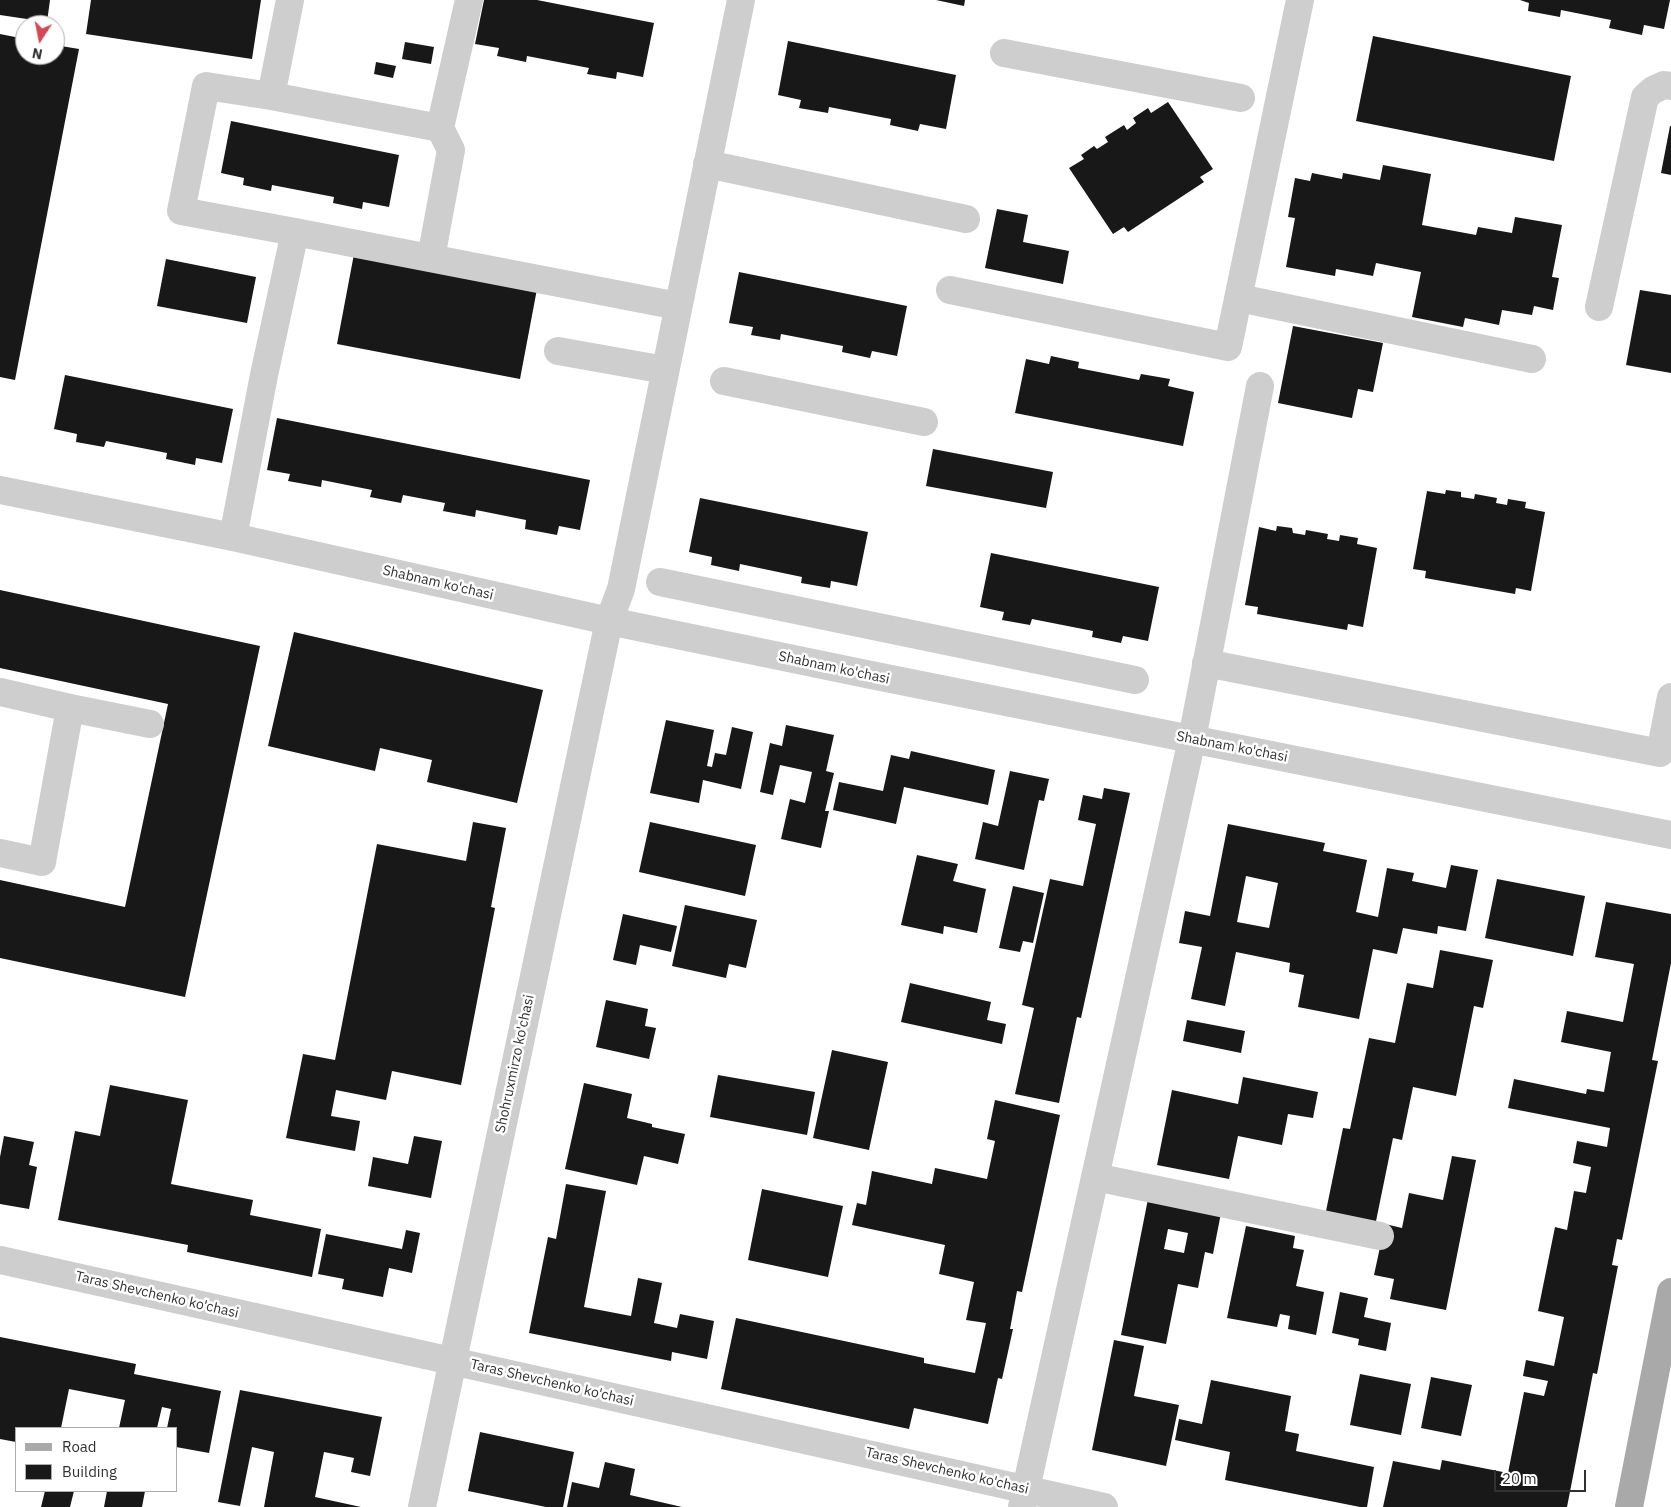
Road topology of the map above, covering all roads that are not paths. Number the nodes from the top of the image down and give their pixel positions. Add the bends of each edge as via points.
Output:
1 (290, 0) edge
2 (469, 0) edge
3 (741, 0) edge
4 (1300, 0) edge
5 (1004, 53) dead end
6 (1671, 86) edge
7 (271, 96) junction
8 (1241, 98) dead end
9 (440, 128) junction
10 (707, 164) junction
11 (966, 219) dead end
12 (294, 232) junction
13 (430, 258) junction
14 (950, 290) dead end
15 (1238, 298) junction
16 (678, 306) junction
17 (1599, 307) dead end
18 (558, 351) dead end
19 (1532, 359) dead end
20 (665, 370) junction
21 (724, 381) dead end
22 (1260, 386) dead end
23 (924, 422) dead end
24 (0, 490) edge
25 (233, 537) junction
26 (660, 582) dead end
27 (609, 621) junction
28 (1206, 663) junction
29 (1135, 680) dead end
30 (0, 692) edge
31 (1671, 697) edge
32 (70, 708) junction
33 (150, 724) dead end
34 (1192, 739) junction
35 (1671, 836) edge
36 (0, 853) edge
37 (1095, 1177) junction
38 (1380, 1236) dead end
39 (0, 1260) edge
40 (1671, 1292) edge
41 (452, 1360) junction
42 (1024, 1498) edge
43 (422, 1507) edge
44 (1104, 1507) edge
45 (1629, 1507) edge

1 - 7 street
2 - 9 street
3 - 10 street, Shohruxmirzo ko'chasi
4 - 15 street
5 - 8 street
6 - 17 street via 1664,85 1645,97
7 - 9 street
7 - 12 street via 206,86 181,211
9 - 13 street via 451,150
10 - 11 street
10 - 16 street, Shohruxmirzo ko'chasi
12 - 13 street
12 - 25 street
13 - 16 street
14 - 15 street via 1228,347
15 - 19 street
16 - 20 street, Shohruxmirzo ko'chasi
18 - 20 street
20 - 27 street, Shohruxmirzo ko'chasi via 621,589
21 - 23 street
22 - 28 street
24 - 25 street, Shabnam ko'chasi
25 - 27 street, Shabnam ko'chasi
26 - 29 street
27 - 34 street, Shabnam ko'chasi
27 - 41 street, Shohruxmirzo ko'chasi
28 - 31 street via 1660,753
28 - 34 street
30 - 32 street
32 - 33 street
32 - 36 street via 42,862
34 - 35 street, Shabnam ko'chasi
34 - 37 street
37 - 38 street
37 - 42 street
39 - 41 street, Taras Shevchenko ko'chasi
40 - 45 main road
41 - 42 street, Taras Shevchenko ko'chasi
41 - 43 street, Shohruxmirzo ko'chasi
42 - 44 street, Taras Shevchenko ko'chasi

